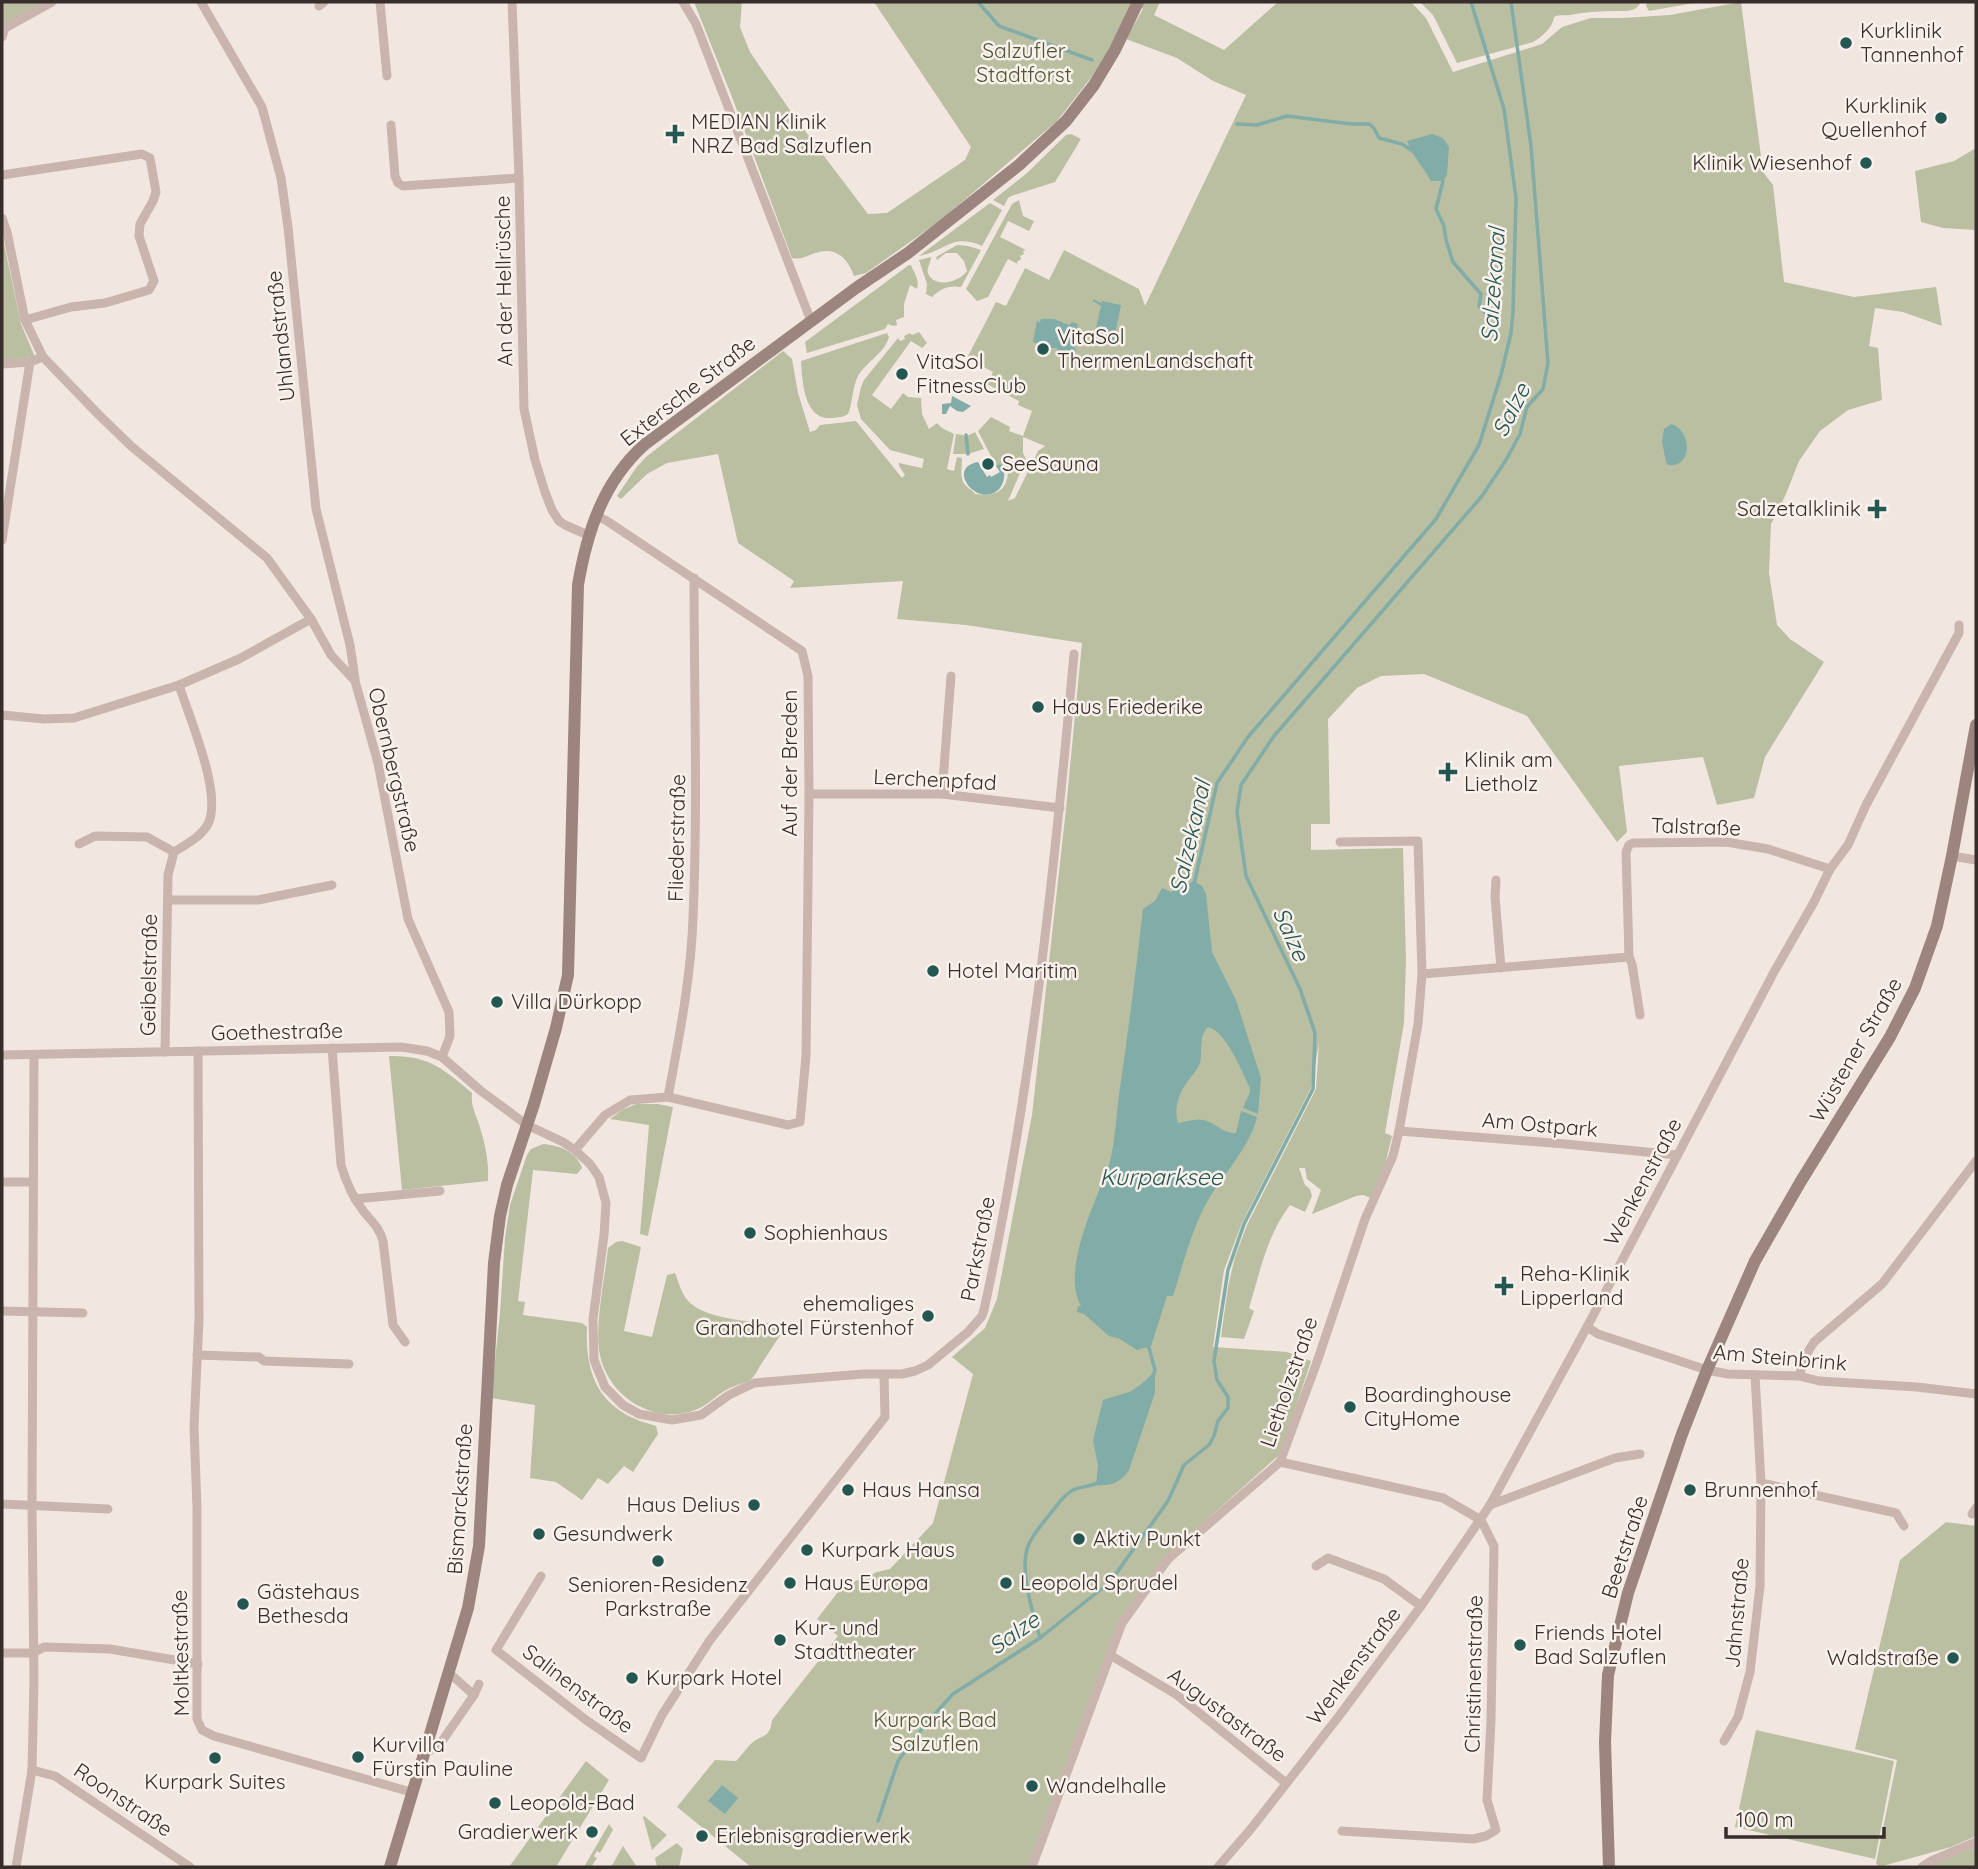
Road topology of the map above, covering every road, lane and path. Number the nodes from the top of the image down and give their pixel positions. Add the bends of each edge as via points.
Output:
1 (52, 2) edge
2 (201, 2) edge
3 (380, 2) edge
4 (512, 2) edge
5 (684, 2) edge
6 (1138, 2) edge
7 (2, 37) edge
8 (387, 76) dead end
9 (391, 125) dead end
10 (2, 175) edge
11 (519, 178) junction
12 (2, 218) edge
13 (25, 320) junction
14 (811, 321) junction
15 (43, 357) junction
16 (30, 362) junction
17 (2, 365) edge
18 (595, 515) junction
19 (588, 535) junction
20 (2, 540) edge
21 (694, 578) junction
22 (311, 619) junction
23 (1959, 625) dead end
24 (1074, 654) dead end
25 (951, 676) dead end
26 (355, 681) junction
27 (179, 685) junction
28 (2, 715) edge
29 (1976, 725) edge
30 (808, 794) junction
31 (942, 794) junction
32 (1060, 808) junction
33 (1340, 842) dead end
34 (79, 844) dead end
35 (174, 852) junction
36 (1952, 856) junction
37 (1976, 860) edge
38 (1830, 869) junction
39 (1496, 880) dead end
40 (332, 885) dead end
41 (168, 900) junction
42 (1629, 957) junction
43 (1501, 968) junction
44 (1422, 974) junction
45 (1640, 1016) dead end
46 (331, 1048) junction
47 (198, 1051) junction
48 (165, 1052) junction
49 (2, 1055) edge
50 (34, 1056) junction
51 (442, 1057) junction
52 (668, 1097) junction
53 (527, 1125) junction
54 (1399, 1131) junction
55 (575, 1150) junction
56 (1677, 1155) junction
57 (1976, 1161) edge
58 (2, 1182) edge
59 (33, 1182) junction
60 (440, 1191) dead end
61 (355, 1199) junction
62 (2, 1311) edge
63 (33, 1312) junction
64 (83, 1313) dead end
65 (1587, 1327) junction
66 (405, 1342) dead end
67 (197, 1355) junction
68 (349, 1364) dead end
69 (1707, 1370) junction
70 (884, 1375) junction
71 (1755, 1375) junction
72 (1799, 1376) junction
73 (1976, 1394) edge
74 (1640, 1454) dead end
75 (1280, 1462) junction
76 (1761, 1483) junction
77 (2, 1504) edge
78 (32, 1505) junction
79 (1490, 1505) junction
80 (108, 1509) dead end
81 (1481, 1520) junction
82 (1904, 1526) dead end
83 (1316, 1566) dead end
84 (541, 1576) dead end
85 (1421, 1606) junction
86 (2, 1653) edge
87 (33, 1653) junction
88 (1110, 1655) junction
89 (198, 1664) junction
90 (448, 1672) junction
91 (479, 1684) dead end
92 (474, 1695) junction
93 (1724, 1741) dead end
94 (424, 1753) junction
95 (32, 1770) junction
96 (1286, 1783) junction
97 (411, 1792) junction
98 (1342, 1831) dead end
99 (1976, 1842) edge
100 (16, 1867) edge
101 (190, 1867) edge
102 (390, 1867) edge
103 (1032, 1867) edge
104 (1218, 1867) edge
105 (1609, 1867) edge
106 (1922, 1867) edge

1 - 7 street via 5,28
2 - 26 street, Uhlandstraße via 262,107 281,178 316,509
3 - 8 street
4 - 11 street, An der Hellrüsche
5 - 14 street
6 - 14 main road, Extersche Straße via 1094,85 1066,121 1019,165 918,245
9 - 11 street via 395,176 403,186
10 - 13 street via 142,154 150,158 156,192 139,236 154,281 149,290
11 - 19 street, An der Hellrüsche via 524,409 552,510 565,525
12 - 13 street, Obernbergstraße
13 - 15 street, Obernbergstraße
14 - 18 main road, Extersche Straße via 633,455
15 - 16 street
15 - 22 street, Obernbergstraße via 131,446 267,558
16 - 17 street
16 - 20 street
18 - 19 main road, Extersche Straße
18 - 21 street, Auf der Breden
19 - 53 main road, Extersche Straße via 579,585 568,975
21 - 30 street, Auf der Breden via 802,651 808,676
21 - 52 street, Fliederstraße via 694,920 685,1007
22 - 26 street, Obernbergstraße via 331,655
22 - 27 street via 239,659
23 - 38 street, Wenkenstraße via 1959,633 1848,845
24 - 32 street, Parkstraße
25 - 31 street
26 - 51 street, Obernbergstraße via 378,763 408,919 449,1012 450,1036
27 - 28 street via 74,718
27 - 35 street via 206,767 213,806 207,825
29 - 36 main road, Wüstener Straße
30 - 31 street, Lerchenpfad
30 - 52 street, Auf der Breden via 806,1056 800,1122 788,1125
31 - 32 street, Lerchenpfad
32 - 70 street, Parkstraße via 1024,1097 984,1310 968,1332 928,1365
33 - 44 street, Lietholzstraße via 1418,841
34 - 35 street via 95,836 147,837
35 - 41 street, Geibelstraße
36 - 37 street
36 - 69 main road, Wüstener Straße via 1937,926 1915,988 1755,1261
38 - 42 street, Talstraße via 1768,849 1726,842 1633,843 1626,852
38 - 56 street, Wenkenstraße
39 - 43 street
40 - 41 street, Geibelstraße via 258,900
41 - 48 street, Geibelstraße
42 - 43 street
42 - 45 street, Talstraße
43 - 44 street
44 - 54 street, Lietholzstraße
46 - 47 street, Goethestraße
46 - 51 street, Goethestraße via 401,1047
46 - 61 street via 341,1165
47 - 48 street, Goethestraße
47 - 67 street, Moltkestraße
48 - 50 street, Goethestraße
49 - 50 street, Goethestraße
50 - 59 street
51 - 53 street, Goethestraße
52 - 55 street via 630,1100 617,1106
53 - 55 street, Goethestraße
53 - 90 main road, Bismarckstraße via 500,1216 479,1546 468,1608
54 - 56 street, Am Ostpark
54 - 75 street, Lietholzstraße
55 - 70 street, Parkstraße via 599,1177 606,1203 593,1319 594,1360 605,1387 623,1405 639,1414 672,1420 701,1415 754,1383
56 - 65 street, Wenkenstraße
57 - 72 street via 1882,1284 1814,1342
58 - 59 street
59 - 63 street
60 - 61 street
61 - 66 street via 380,1229 393,1325
62 - 63 street
63 - 64 street
63 - 78 street
65 - 69 street, Am Steinbrink
65 - 79 street, Wenkenstraße
67 - 68 street
67 - 89 street, Moltkestraße
69 - 71 street, Am Steinbrink
69 - 105 main road, Beetstraße via 1628,1593 1611,1657 1605,1742
70 - 84 street, Salinenstraße via 885,1417 710,1640 662,1715 641,1758 496,1650
71 - 72 street, Am Steinbrink
71 - 76 street, Jahnstraße
72 - 73 street, Am Steinbrink
74 - 79 street via 1615,1458
75 - 81 street via 1443,1498
75 - 88 street, Lietholzstraße via 1168,1559 1122,1623
76 - 82 street via 1896,1513
76 - 93 street, Jahnstraße via 1759,1586 1750,1672 1738,1717
77 - 78 street
78 - 80 street
78 - 87 street
79 - 81 street, Wenkenstraße
81 - 85 street, Wenkenstraße
81 - 98 street, Christinenstraße via 1494,1546 1487,1800 1496,1830 1473,1839
83 - 85 street via 1328,1559 1384,1578
85 - 96 street, Wenkenstraße
86 - 87 street
87 - 89 street via 44,1647 110,1649
87 - 95 street
88 - 96 street, Augustastraße via 1177,1695
88 - 103 street, Lietholzstraße
89 - 97 street, Moltkestraße via 197,1719 202,1730
90 - 92 street
90 - 94 main road, Bismarckstraße
91 - 92 street
92 - 94 street via 438,1747
94 - 97 main road, Bismarckstraße
95 - 100 street
95 - 101 street, Roonstraße via 55,1776
96 - 104 street, Wenkenstraße
97 - 102 main road, Bismarckstraße
99 - 106 street

